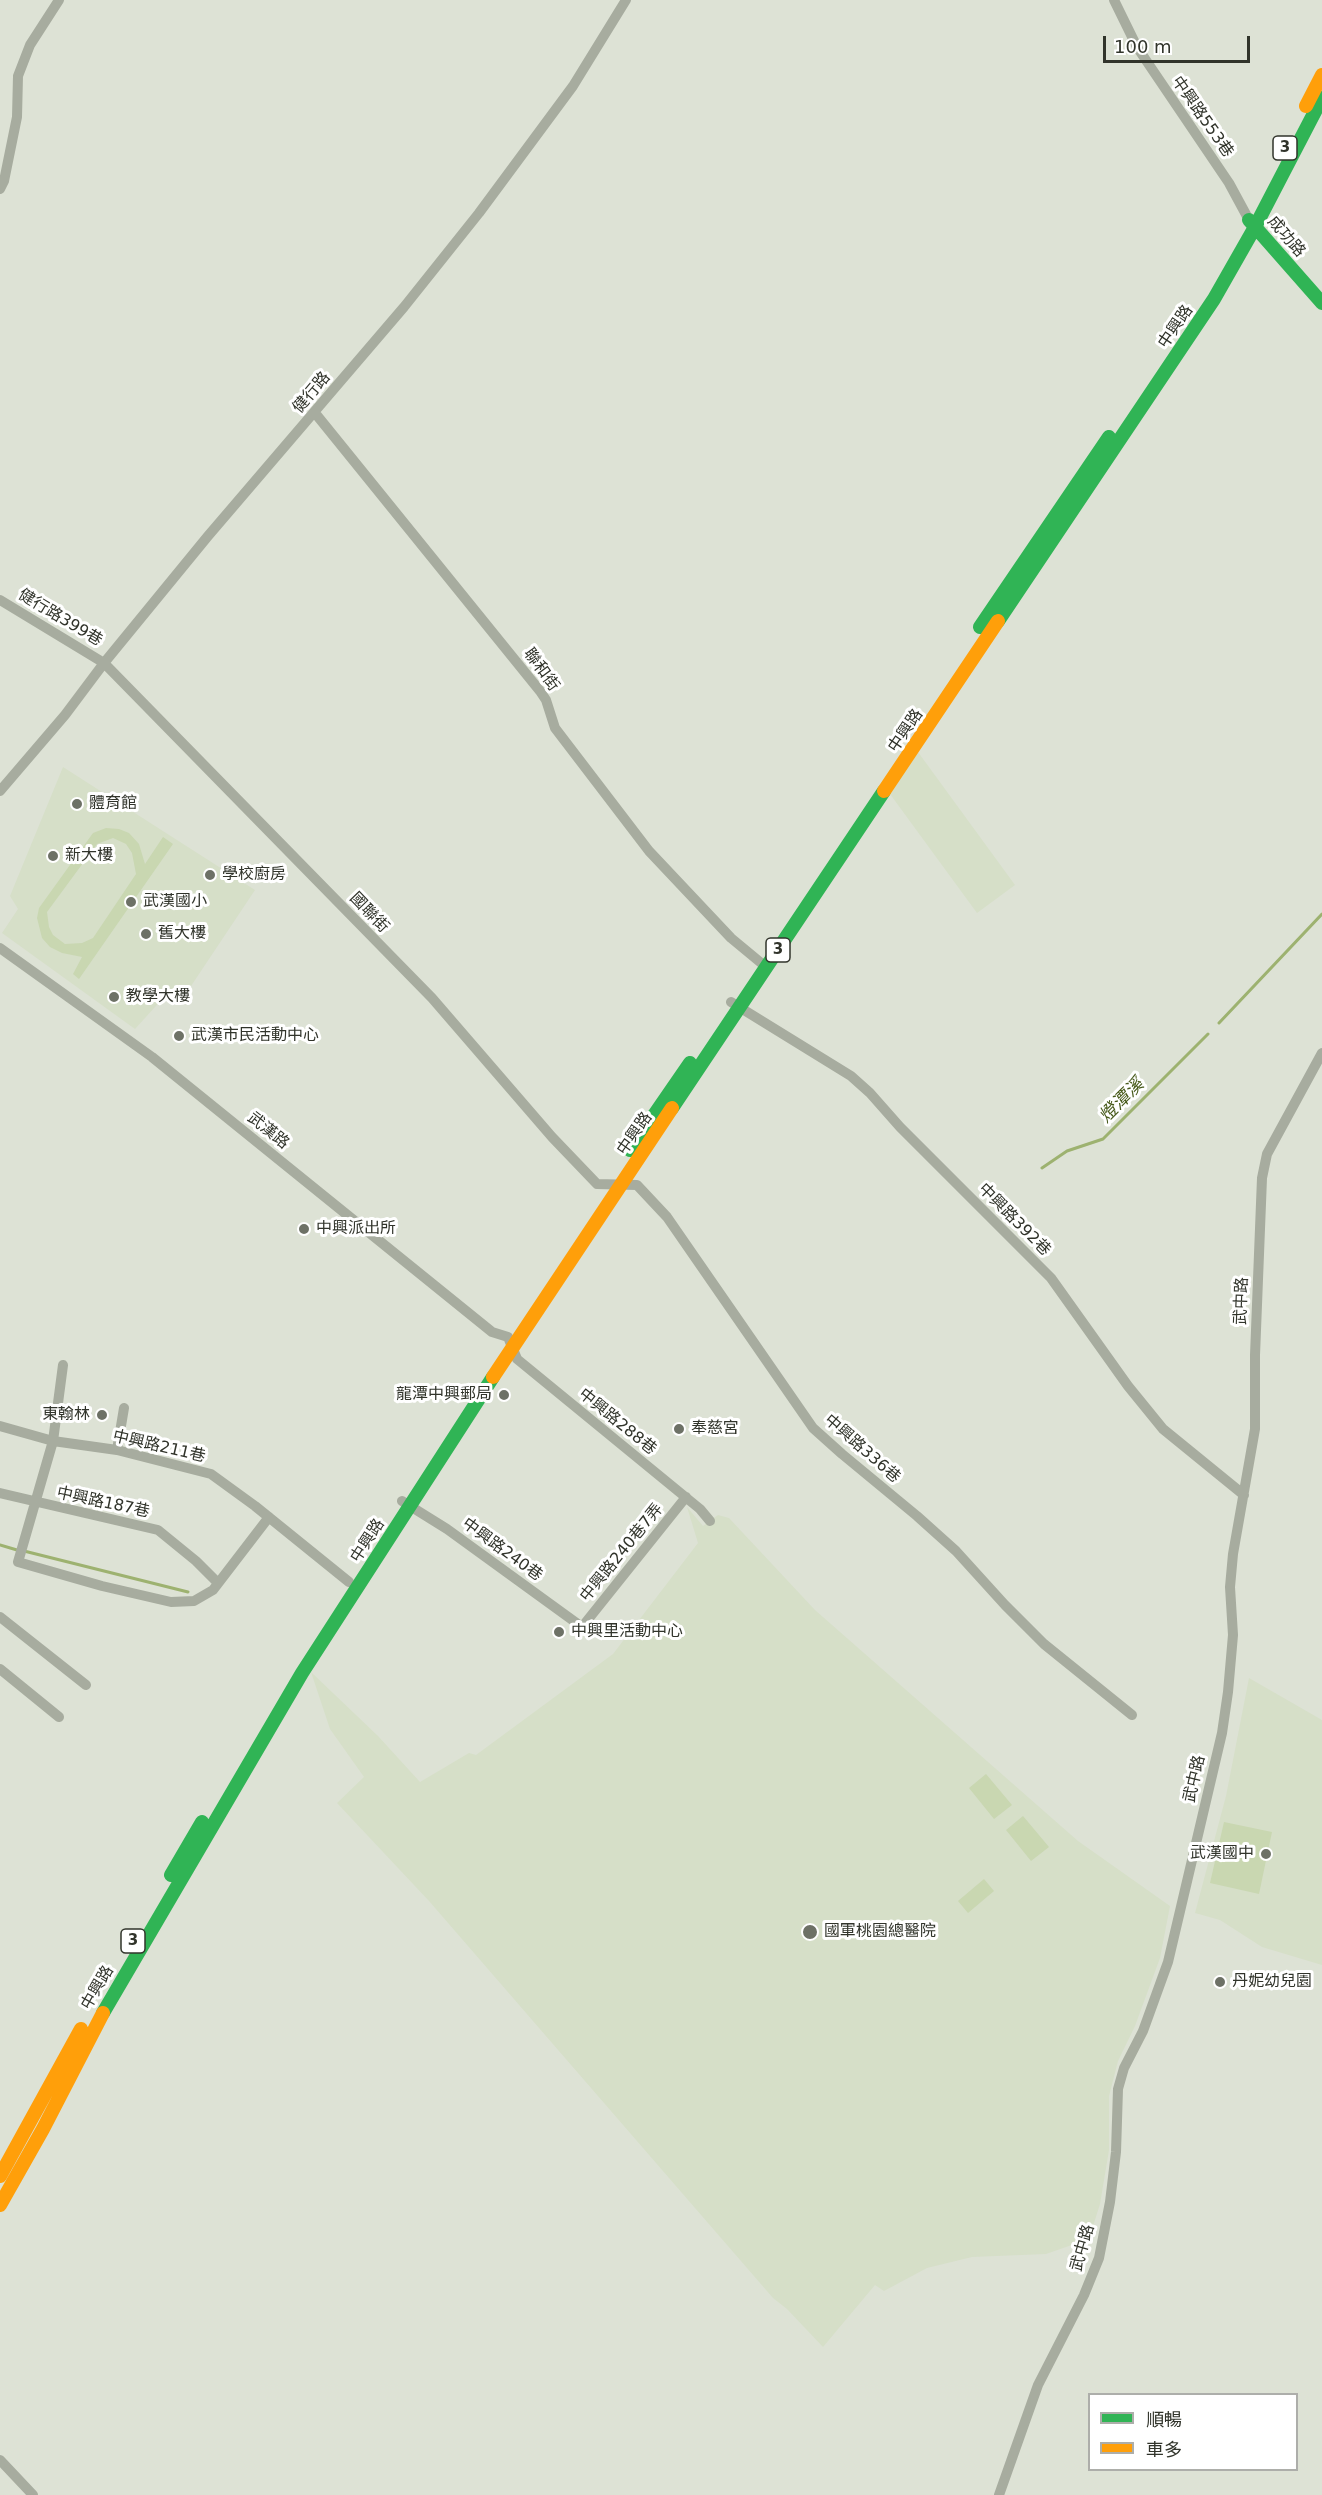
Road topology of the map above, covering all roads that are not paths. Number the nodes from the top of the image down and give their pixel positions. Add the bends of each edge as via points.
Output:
1 (59, 0) edge
2 (626, 0) edge
3 (1114, 0) edge
4 (1322, 75) edge
5 (1322, 98) edge
6 (0, 189) edge
7 (1252, 224) junction
8 (1322, 303) edge
9 (315, 413) junction
10 (0, 600) edge
11 (104, 663) junction
12 (0, 791) edge
13 (0, 948) edge
14 (762, 964) junction
15 (736, 1004) junction
16 (1322, 1053) edge
17 (614, 1186) junction
18 (510, 1342) junction
19 (63, 1365) dead end
20 (124, 1408) dead end
21 (0, 1426) edge
22 (53, 1441) junction
23 (117, 1450) junction
24 (0, 1493) edge
25 (1244, 1495) junction
26 (686, 1497) junction
27 (35, 1503) junction
28 (406, 1504) junction
29 (269, 1517) junction
30 (710, 1521) dead end
31 (218, 1582) junction
32 (349, 1582) junction
33 (0, 1617) edge
34 (582, 1627) joint
35 (0, 1669) edge
36 (86, 1685) dead end
37 (1132, 1715) dead end
38 (58, 1717) dead end
39 (0, 2176) edge
40 (0, 2205) edge
41 (0, 2460) edge
42 (33, 2495) edge
43 (999, 2495) edge

1 - 6 street via 30,45 18,76 17,117
2 - 9 street, 健行路 via 573,87 479,213
3 - 7 street, 中興路553巷 via 1137,47 1229,183
4 - 7 main road, 中興路 / 3
5 - 7 main road, 中興路 / 3
7 - 8 main road, 成功路
7 - 14 main road, 中興路 / 3 via 1006,587
9 - 11 street, 健行路
9 - 14 street, 聯和街 via 540,691 555,728 642,843 731,938
10 - 11 street, 健行路399巷
11 - 12 street, 健行路
11 - 17 street, 國聯街 via 432,998 597,1184
13 - 18 street, 武漢路 via 152,1057 492,1332
14 - 15 main road, 中興路 / 3
15 - 17 main road, 中興路 / 3 via 657,1109
15 - 25 street, 中興路392巷 via 851,1076 870,1093 1051,1278 1163,1429
16 - 25 street, 武中路 via 1267,1154 1262,1178 1255,1430
17 - 18 main road, 中興路 / 3
17 - 37 street, 中興路336巷 via 637,1185 667,1217 813,1428 956,1551 1044,1644
18 - 26 street, 中興路288巷 via 517,1359
18 - 28 main road, 中興路 / 3
19 - 22 street
20 - 23 street
21 - 22 street, 中興路211巷
22 - 23 street, 中興路211巷
22 - 27 street
23 - 29 street, 中興路211巷 via 211,1474
24 - 27 street, 中興路187巷
25 - 43 street, 武中路 via 1232,1565 1233,1635 1222,1732 1168,1962 1118,2089 1112,2192 1099,2258 1038,2385
26 - 30 street, 中興路288巷
26 - 34 street, 中興路240巷7弄
27 - 31 street, 中興路187巷 via 158,1530
27 - 31 street via 20,1554 102,1586 171,1602 194,1601 207,1595
28 - 32 main road, 中興路 / 3
28 - 34 street, 中興路240巷
28 - 40 main road, 中興路 / 3 via 242,1772 104,2011
29 - 31 street
29 - 32 street, 中興路211巷
32 - 39 main road, 中興路 / 3 via 229,1775 95,2003
33 - 36 street
35 - 38 street
41 - 42 street

